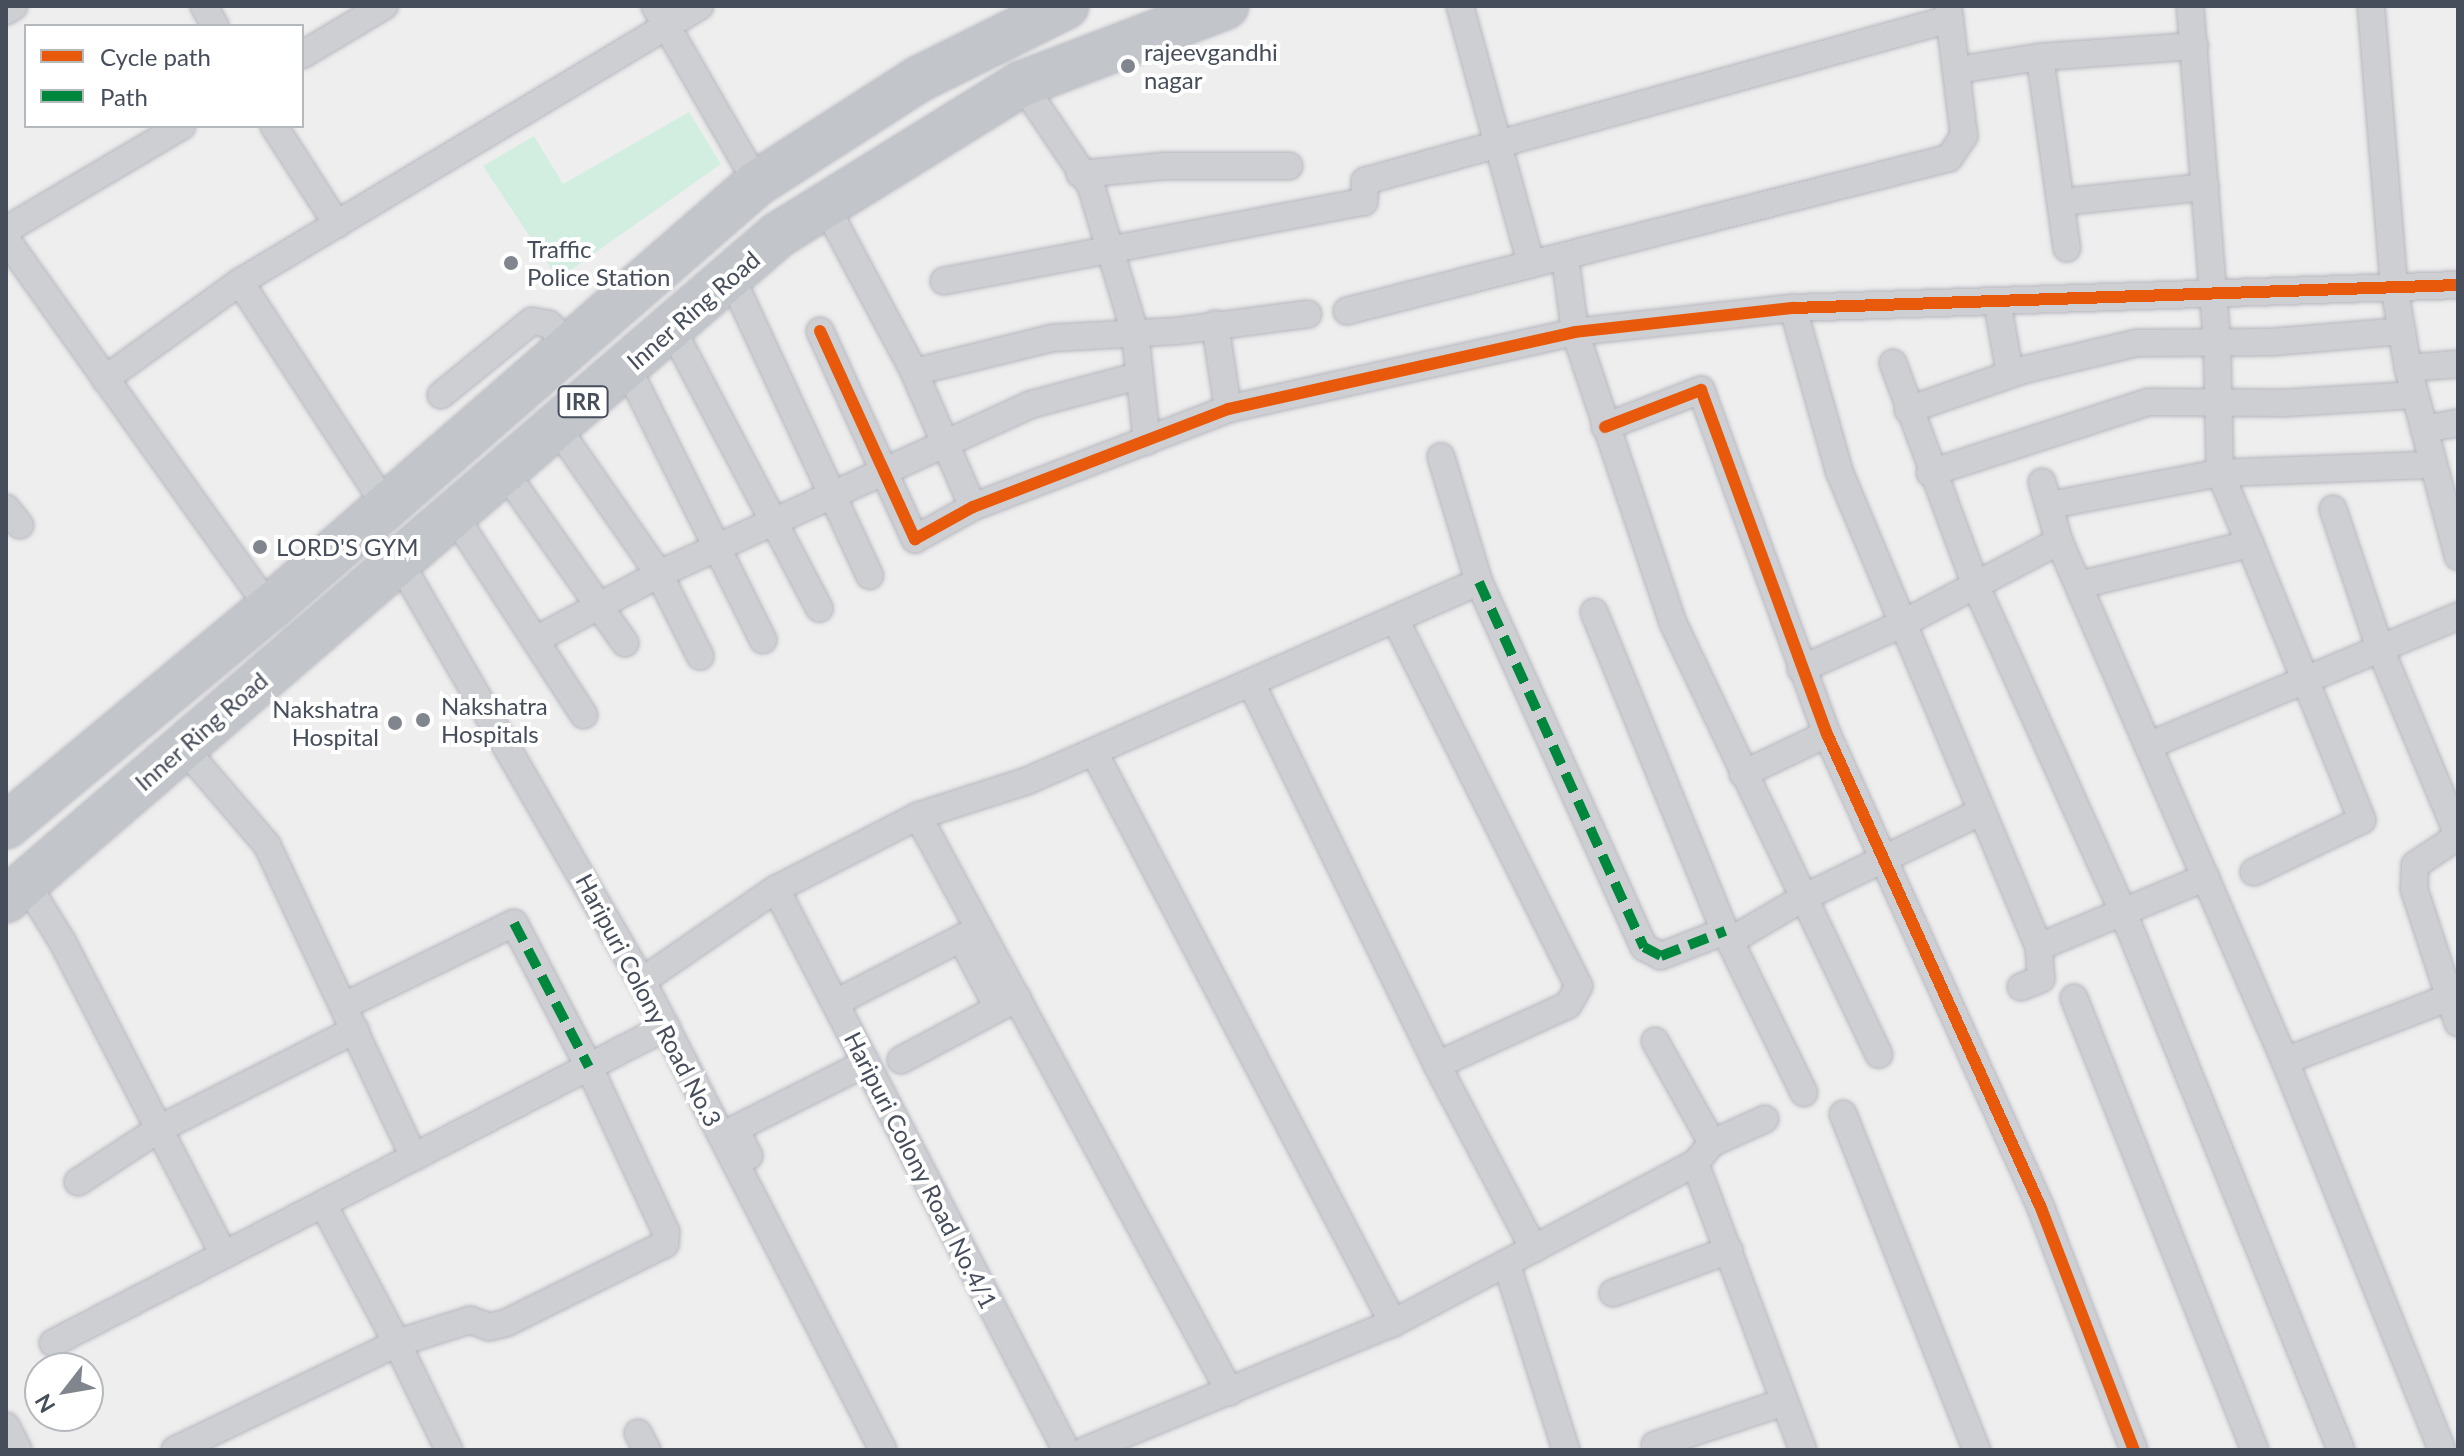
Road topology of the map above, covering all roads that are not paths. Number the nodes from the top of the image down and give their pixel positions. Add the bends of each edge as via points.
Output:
1 (14, 6) edge
2 (204, 6) edge
3 (384, 6) edge
4 (700, 6) edge
5 (1066, 6) edge
6 (1226, 6) edge
7 (1460, 6) edge
8 (2190, 6) edge
9 (2371, 6) edge
10 (6, 11) edge
11 (1949, 12) edge
12 (660, 16) edge
13 (214, 24) edge
14 (2195, 46) junction
15 (304, 54) edge
16 (2040, 57) junction
17 (1957, 70) junction
18 (1022, 84) junction
19 (179, 128) edge
20 (275, 128) edge
21 (1496, 143) junction
22 (1289, 166) dead end
23 (1080, 174) junction
24 (757, 183) junction
25 (2205, 187) junction
26 (2062, 202) junction
27 (825, 205) junction
28 (337, 224) junction
29 (6, 230) edge
30 (6, 239) edge
31 (1110, 247) junction
32 (2067, 248) dead end
33 (1565, 256) junction
34 (1531, 264) junction
35 (732, 279) junction
36 (944, 281) dead end
37 (240, 282) junction
38 (2458, 285) edge
39 (2394, 286) junction
40 (2213, 292) junction
41 (1997, 301) junction
42 (1793, 308) junction
43 (1347, 311) dead end
44 (1308, 314) dead end
45 (1215, 324) junction
46 (671, 327) junction
47 (820, 331) dead end
48 (2402, 331) junction
49 (1575, 332) junction
50 (1135, 333) junction
51 (2217, 342) junction
52 (570, 347) junction
53 (1893, 363) dead end
54 (2458, 364) edge
55 (627, 367) junction
56 (2408, 368) junction
57 (914, 372) junction
58 (2010, 374) junction
59 (1138, 376) junction
60 (105, 379) junction
61 (441, 395) dead end
62 (2415, 395) junction
63 (2220, 399) junction
64 (1228, 409) junction
65 (1908, 410) junction
66 (554, 423) junction
67 (2458, 423) edge
68 (1605, 427) junction
69 (2424, 429) junction
70 (1147, 441) junction
71 (942, 445) junction
72 (1441, 457) dead end
73 (502, 468) junction
74 (883, 471) junction
75 (1930, 473) junction
76 (2220, 473) junction
77 (2443, 482) edge
78 (832, 497) junction
79 (386, 506) junction
80 (973, 507) junction
81 (2333, 509) dead end
82 (452, 512) junction
83 (776, 521) junction
84 (2059, 541) junction
85 (2250, 544) junction
86 (715, 549) junction
87 (2458, 556) edge
88 (398, 559) junction
89 (659, 574) junction
90 (870, 576) dead end
91 (1479, 582) junction
92 (1975, 584) junction
93 (2079, 585) junction
94 (599, 603) junction
95 (269, 608) junction
96 (819, 608) dead end
97 (1594, 612) dead end
98 (2458, 616) edge
99 (1396, 621) junction
100 (1900, 625) junction
101 (537, 639) junction
102 (763, 640) dead end
103 (625, 643) dead end
104 (2379, 646) junction
105 (700, 656) dead end
106 (1801, 669) junction
107 (2306, 682) junction
108 (1251, 683) junction
109 (584, 715) dead end
110 (1827, 734) junction
111 (110, 740) junction
112 (2150, 745) junction
113 (183, 747) junction
114 (1094, 752) junction
115 (1743, 774) junction
116 (113, 807) junction
117 (1981, 812) junction
118 (918, 816) junction
119 (6, 826) edge
120 (1883, 859) junction
121 (2254, 872) dead end
122 (2206, 877) junction
123 (776, 889) junction
124 (16, 891) edge
125 (1803, 898) junction
126 (2123, 912) junction
127 (970, 933) junction
128 (1727, 936) junction
129 (2039, 947) junction
130 (642, 981) junction
131 (2021, 987) dead end
132 (2074, 998) dead end
133 (835, 1003) junction
134 (1007, 1003) junction
135 (2455, 1005) edge
136 (344, 1006) junction
137 (666, 1027) junction
138 (355, 1030) junction
139 (1655, 1041) dead end
140 (1879, 1054) dead end
141 (901, 1060) dead end
142 (2285, 1061) junction
143 (866, 1063) junction
144 (1437, 1065) junction
145 (589, 1067) junction
146 (1804, 1093) dead end
147 (1843, 1114) dead end
148 (1765, 1119) dead end
149 (159, 1129) junction
150 (729, 1133) junction
151 (1712, 1143) junction
152 (414, 1157) junction
153 (1695, 1163) junction
154 (78, 1182) dead end
155 (770, 1195) dead end
156 (323, 1204) junction
157 (1534, 1249) junction
158 (1729, 1250) junction
159 (224, 1255) junction
160 (1507, 1265) junction
161 (1613, 1293) dead end
162 (1393, 1323) junction
163 (53, 1343) dead end
164 (397, 1343) junction
165 (1230, 1392) junction
166 (1784, 1402) junction
167 (6, 1426) edge
168 (212, 1442) edge
169 (1655, 1445) dead end
170 (18, 1450) edge
171 (175, 1450) edge
172 (449, 1450) edge
173 (883, 1450) edge
174 (1066, 1450) edge
175 (1086, 1450) edge
176 (1566, 1450) edge
177 (1803, 1450) edge
178 (1977, 1450) edge
179 (2134, 1450) edge
180 (2255, 1450) edge
181 (2341, 1450) edge
182 (2442, 1450) edge

1 - 10 street
2 - 13 street
3 - 15 street
4 - 12 street
5 - 24 highway, Inner Ring Road / IRR via 919,79
6 - 18 highway, Inner Ring Road / IRR
7 - 21 street
8 - 14 street
9 - 39 street
11 - 17 street
11 - 21 street
12 - 24 street
12 - 28 street
14 - 16 street
14 - 25 street
16 - 17 street
16 - 26 street
17 - 33 street via 1963,143 1949,158
18 - 23 street
18 - 27 highway, Inner Ring Road / IRR
19 - 29 street
20 - 28 street
21 - 31 street via 1365,181 1364,202
21 - 34 street
22 - 23 street via 1164,166
23 - 31 street via 1091,186
24 - 52 highway, Inner Ring Road / IRR
25 - 26 street
25 - 40 street
26 - 32 street
27 - 35 highway, Inner Ring Road / IRR via 778,235
27 - 57 street
28 - 37 street
30 - 60 street
31 - 36 street
31 - 50 street
33 - 34 street
33 - 49 street
34 - 43 street
35 - 46 highway, Inner Ring Road / IRR
35 - 78 street
37 - 60 street
37 - 79 street
38 - 39 street
39 - 40 street
39 - 48 street
40 - 41 street
40 - 51 street
41 - 42 street
41 - 58 street
42 - 49 street
42 - 100 street via 1839,471
44 - 45 street
45 - 50 street
45 - 64 street
46 - 55 highway, Inner Ring Road / IRR
46 - 83 street
47 - 74 street
48 - 51 street
48 - 56 street
49 - 64 street
49 - 68 street
50 - 57 street via 1052,338
50 - 59 street
51 - 58 street via 2136,343
51 - 63 street
52 - 61 street via 549,324 532,321
52 - 79 highway, Inner Ring Road / IRR
53 - 65 street
54 - 56 street
55 - 66 highway, Inner Ring Road / IRR
55 - 86 street
56 - 62 street
57 - 71 street
58 - 65 street
59 - 70 street
59 - 71 street via 1029,405
60 - 95 street
62 - 63 street via 2285,403
62 - 69 street
63 - 75 street via 2149,402
63 - 76 street
64 - 70 street
65 - 75 street
66 - 73 highway, Inner Ring Road / IRR
66 - 89 street
67 - 69 street
68 - 106 street via 1701,390
68 - 115 street via 1673,623
69 - 77 street
70 - 80 street
71 - 74 street
71 - 80 street
72 - 91 street
73 - 82 highway, Inner Ring Road / IRR
73 - 94 street
74 - 78 street
74 - 80 street via 915,539
75 - 92 street
76 - 77 street
76 - 84 street via 2046,494
76 - 85 street
77 - 87 street
78 - 83 street
78 - 90 street
79 - 95 highway, Inner Ring Road / IRR
81 - 104 street
82 - 88 highway, Inner Ring Road / IRR
82 - 101 street
83 - 86 street
83 - 96 street
84 - 92 street
84 - 93 street
85 - 93 street
85 - 107 street
86 - 89 street
86 - 102 street
88 - 113 highway, Inner Ring Road / IRR
88 - 130 street, Haripuri Colony Road No.3
89 - 94 street
89 - 105 street
91 - 99 street
91 - 128 street via 1644,947 1661,956
92 - 100 street
92 - 126 street
93 - 112 street
94 - 101 street
94 - 103 street
95 - 111 highway, Inner Ring Road / IRR
97 - 128 street
98 - 104 street
99 - 108 street
99 - 144 street via 1579,986 1568,1005
100 - 106 street
100 - 117 street
101 - 109 street
104 - 107 street
104 - 135 street via 2456,830 2451,841 2415,865 2414,889
106 - 110 street
107 - 112 street
107 - 121 street via 2362,820
108 - 114 street
108 - 144 street
110 - 115 street
110 - 120 street
111 - 116 highway via 118,774 110,797
111 - 119 highway, Inner Ring Road / IRR
112 - 122 street
113 - 116 highway, Inner Ring Road / IRR
113 - 136 street via 267,845
114 - 118 street
114 - 162 street
115 - 125 street
116 - 124 highway, Inner Ring Road / IRR
117 - 120 street
117 - 129 street
118 - 123 street
118 - 127 street
120 - 125 street
120 - 179 street via 2041,1208
122 - 126 street
122 - 142 street
123 - 130 street
123 - 133 street, Haripuri Colony Road No.4/1
124 - 149 street via 49,918
125 - 128 street
125 - 140 street
126 - 129 street
126 - 181 street
127 - 133 street
127 - 134 street
128 - 146 street
129 - 131 street via 2041,979
130 - 137 street, Haripuri Colony Road No.3
132 - 180 street
133 - 143 street, Haripuri Colony Road No.4/1
134 - 141 street
134 - 165 street
135 - 142 street
136 - 138 street
136 - 145 street via 514,923
137 - 145 street
137 - 150 street, Haripuri Colony Road No.3
138 - 149 street
138 - 152 street
139 - 151 street
142 - 182 street
143 - 150 street
143 - 174 street, Haripuri Colony Road No.4/1
144 - 157 street
145 - 152 street
145 - 164 street via 666,1232 665,1244 506,1323 489,1327 470,1320
147 - 178 street
148 - 151 street
149 - 154 street
149 - 159 street
150 - 155 street
150 - 173 street, Haripuri Colony Road No.3
151 - 153 street
152 - 156 street
153 - 157 street
153 - 158 street
156 - 159 street
156 - 164 street
157 - 160 street
158 - 161 street
158 - 166 street
159 - 163 street
160 - 162 street
160 - 176 street
162 - 165 street
164 - 168 street
164 - 172 street
165 - 175 street
166 - 169 street
166 - 177 street
167 - 170 street
168 - 171 street

